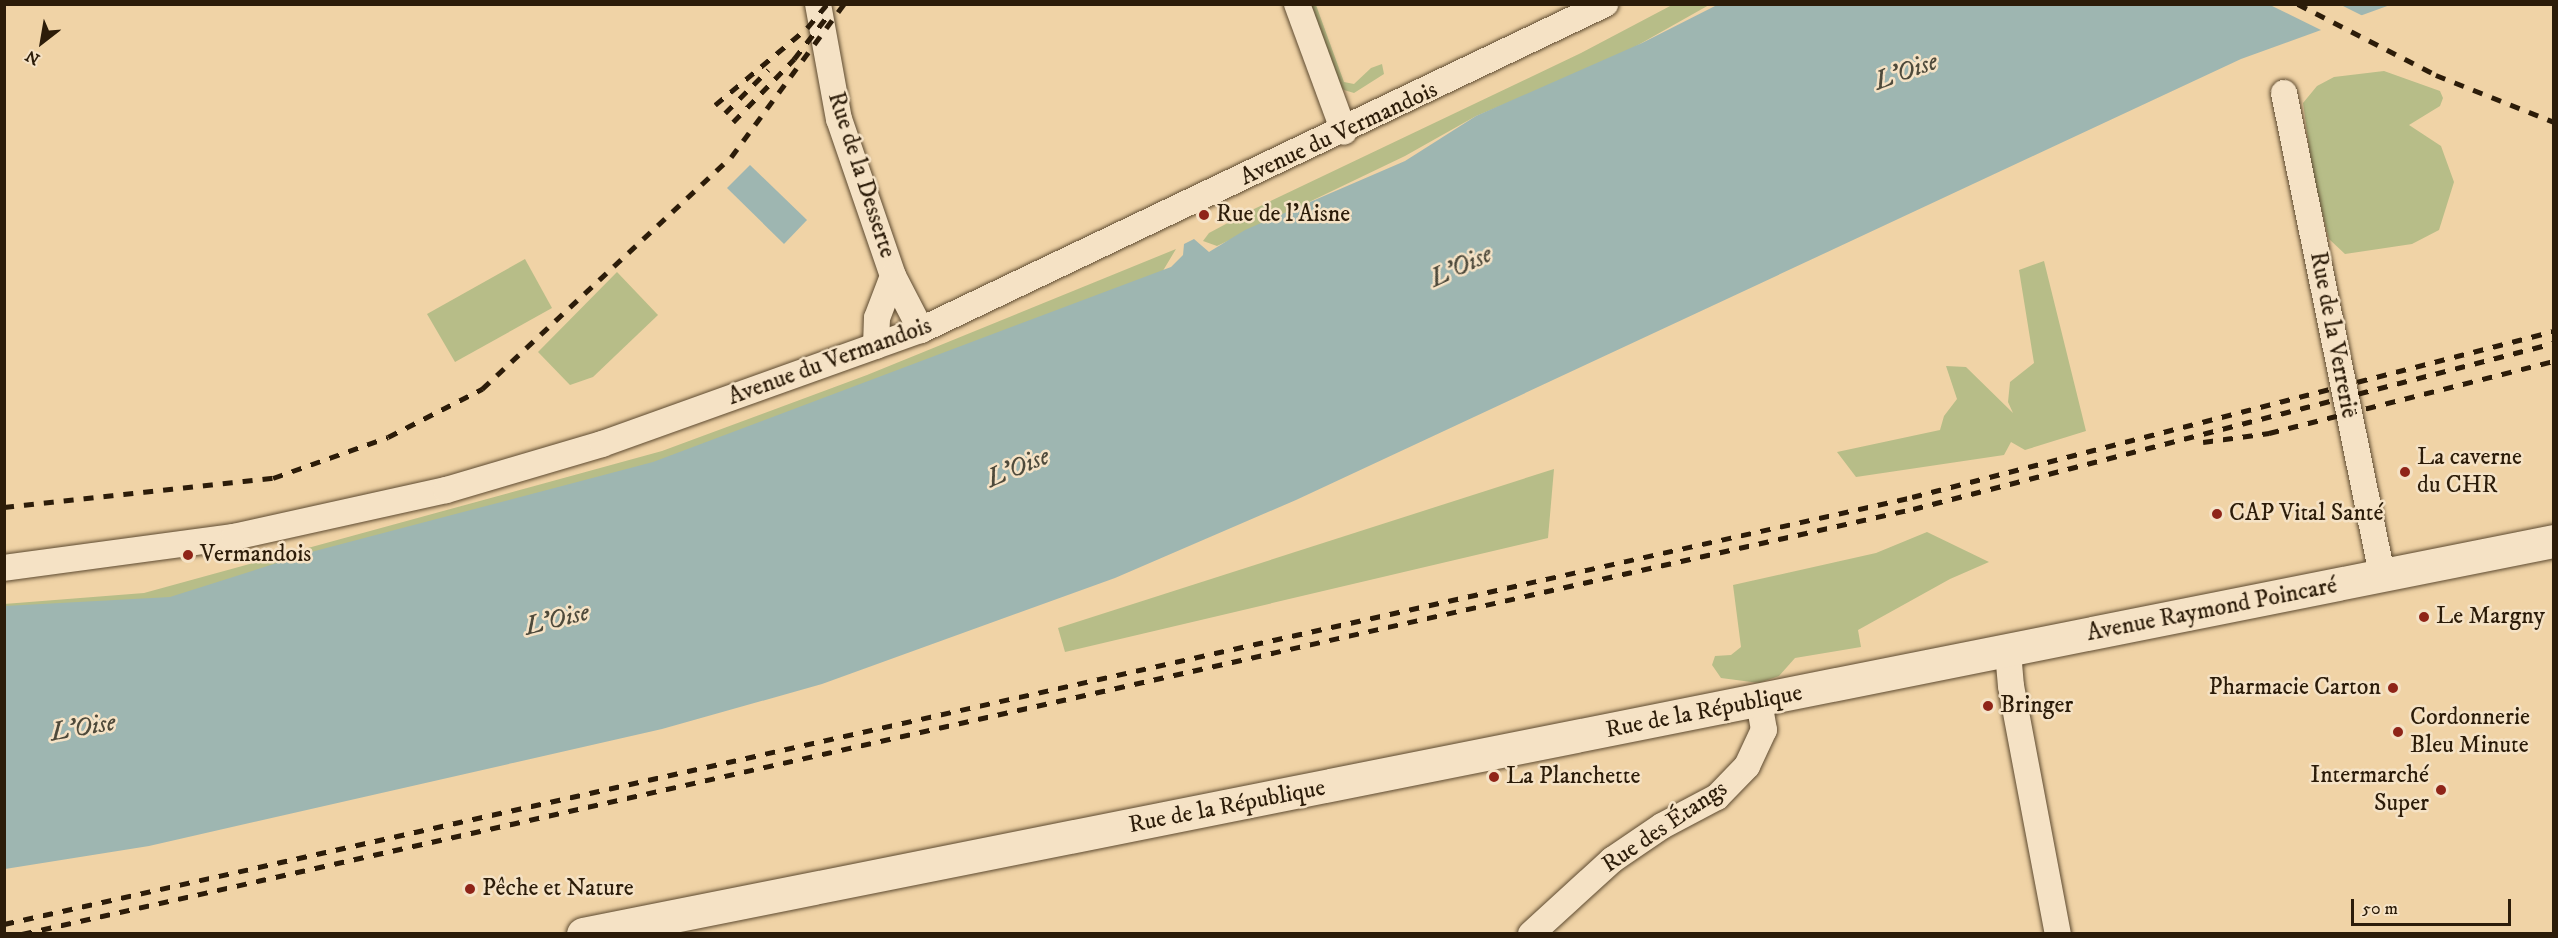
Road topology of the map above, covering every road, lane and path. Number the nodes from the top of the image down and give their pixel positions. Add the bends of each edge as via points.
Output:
1 (818, 4) edge
2 (1297, 4) edge
3 (1605, 4) edge
4 (2284, 93) dead end
5 (1344, 132) junction
6 (893, 276) junction
7 (921, 330) junction
8 (876, 346) junction
9 (2553, 542) edge
10 (4, 568) edge
11 (2382, 576) junction
12 (2007, 652) junction
13 (1871, 679) joint
14 (1759, 702) junction
15 (583, 933) edge
16 (1531, 933) edge
17 (2058, 933) edge

1 - 6 street, Rue de la Desserte via 838,119
2 - 5 street
3 - 5 street, Avenue du Vermandois
4 - 11 street, Rue de la Verrerie
5 - 7 street, Avenue du Vermandois
6 - 7 street, Rue de la Desserte
6 - 8 street, Rue de la Desserte via 877,318
7 - 8 street, Avenue du Vermandois
8 - 10 street, Avenue du Vermandois via 602,444 446,490 234,537
9 - 11 main road, Avenue Raymond Poincaré
11 - 12 main road, Avenue Raymond Poincaré
12 - 13 main road, Avenue Raymond Poincaré
12 - 17 street
13 - 14 main road, Rue de la République
14 - 15 main road, Rue de la République
14 - 16 street, Rue des Étangs via 1764,730 1747,766 1718,797 1662,826 1612,860

